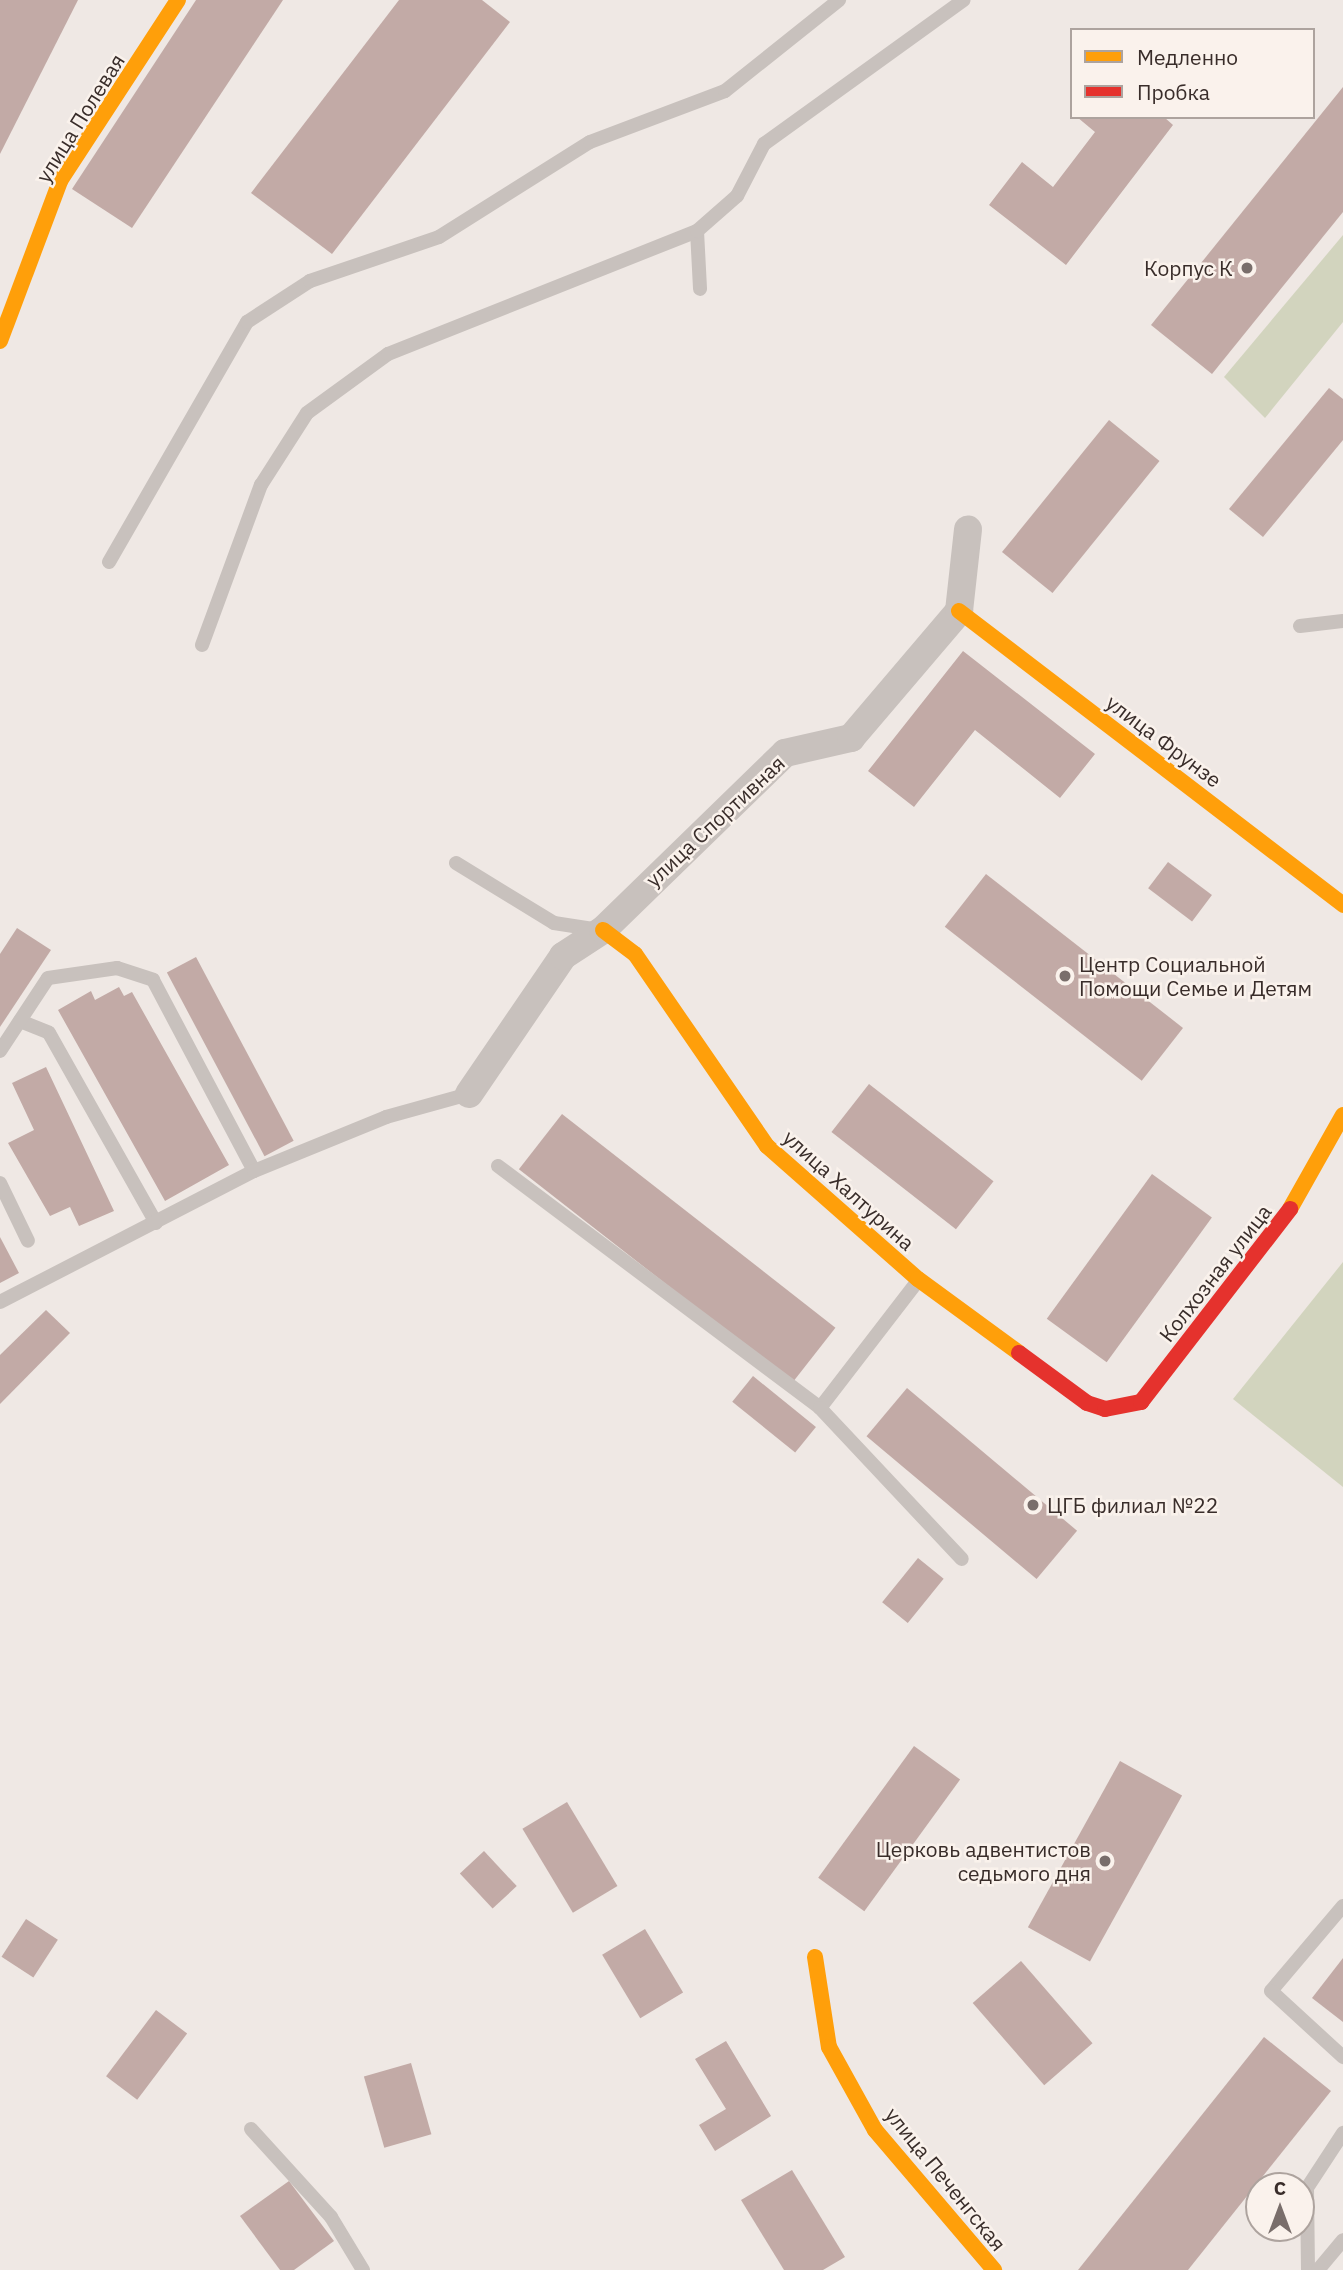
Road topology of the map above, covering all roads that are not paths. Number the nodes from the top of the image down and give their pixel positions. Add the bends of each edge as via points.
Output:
1 (178, 0) edge
2 (964, 0) edge
3 (829, 3) edge
4 (697, 231) junction
5 (700, 289) dead end
6 (0, 341) edge
7 (968, 529) dead end
8 (108, 562) dead end
9 (959, 611) junction
10 (1343, 621) edge
11 (1300, 626) dead end
12 (202, 645) dead end
13 (457, 863) dead end
14 (1343, 905) edge
15 (603, 930) junction
16 (20, 1021) junction
17 (0, 1051) edge
18 (469, 1094) joint
19 (1343, 1115) edge
20 (498, 1166) dead end
21 (254, 1171) junction
22 (0, 1183) edge
23 (156, 1223) junction
24 (28, 1241) dead end
25 (918, 1279) junction
26 (0, 1302) edge
27 (1087, 1404) joint
28 (820, 1408) junction
29 (962, 1559) dead end
30 (1343, 1906) edge
31 (815, 1957) dead end
32 (1343, 2057) edge
33 (251, 2129) dead end
34 (1343, 2133) edge
35 (1343, 2240) edge
36 (363, 2270) edge
37 (994, 2270) edge
38 (1308, 2270) edge
39 (1318, 2270) edge

1 - 6 street, улица Полевая via 60,181
2 - 4 lane via 764,144 737,196
3 - 8 lane via 725,91 590,142 439,237 310,281 247,322
4 - 5 lane
4 - 12 lane via 387,354 307,414 261,485
7 - 9 street
9 - 14 street, улица Фрунзе
9 - 15 street, улица Спортивная via 850,738 785,753
10 - 11 lane
13 - 15 lane via 554,923
15 - 18 street, улица Спортивная via 563,956
15 - 25 street, улица Халтурина via 635,954 767,1146
16 - 17 lane
16 - 21 lane via 48,978 117,968 153,980
16 - 23 lane via 49,1033
18 - 21 lane via 386,1117
19 - 27 street, Колхозная улица via 1285,1217 1141,1402 1123,1410
20 - 28 lane
21 - 23 lane
22 - 24 lane
23 - 26 lane
25 - 27 street, улица Халтурина
25 - 28 lane
28 - 29 lane
30 - 32 lane via 1271,1991
31 - 37 street, улица Печенгская via 829,2047 875,2130
33 - 36 lane via 331,2217
34 - 38 lane via 1307,2188
35 - 39 lane

